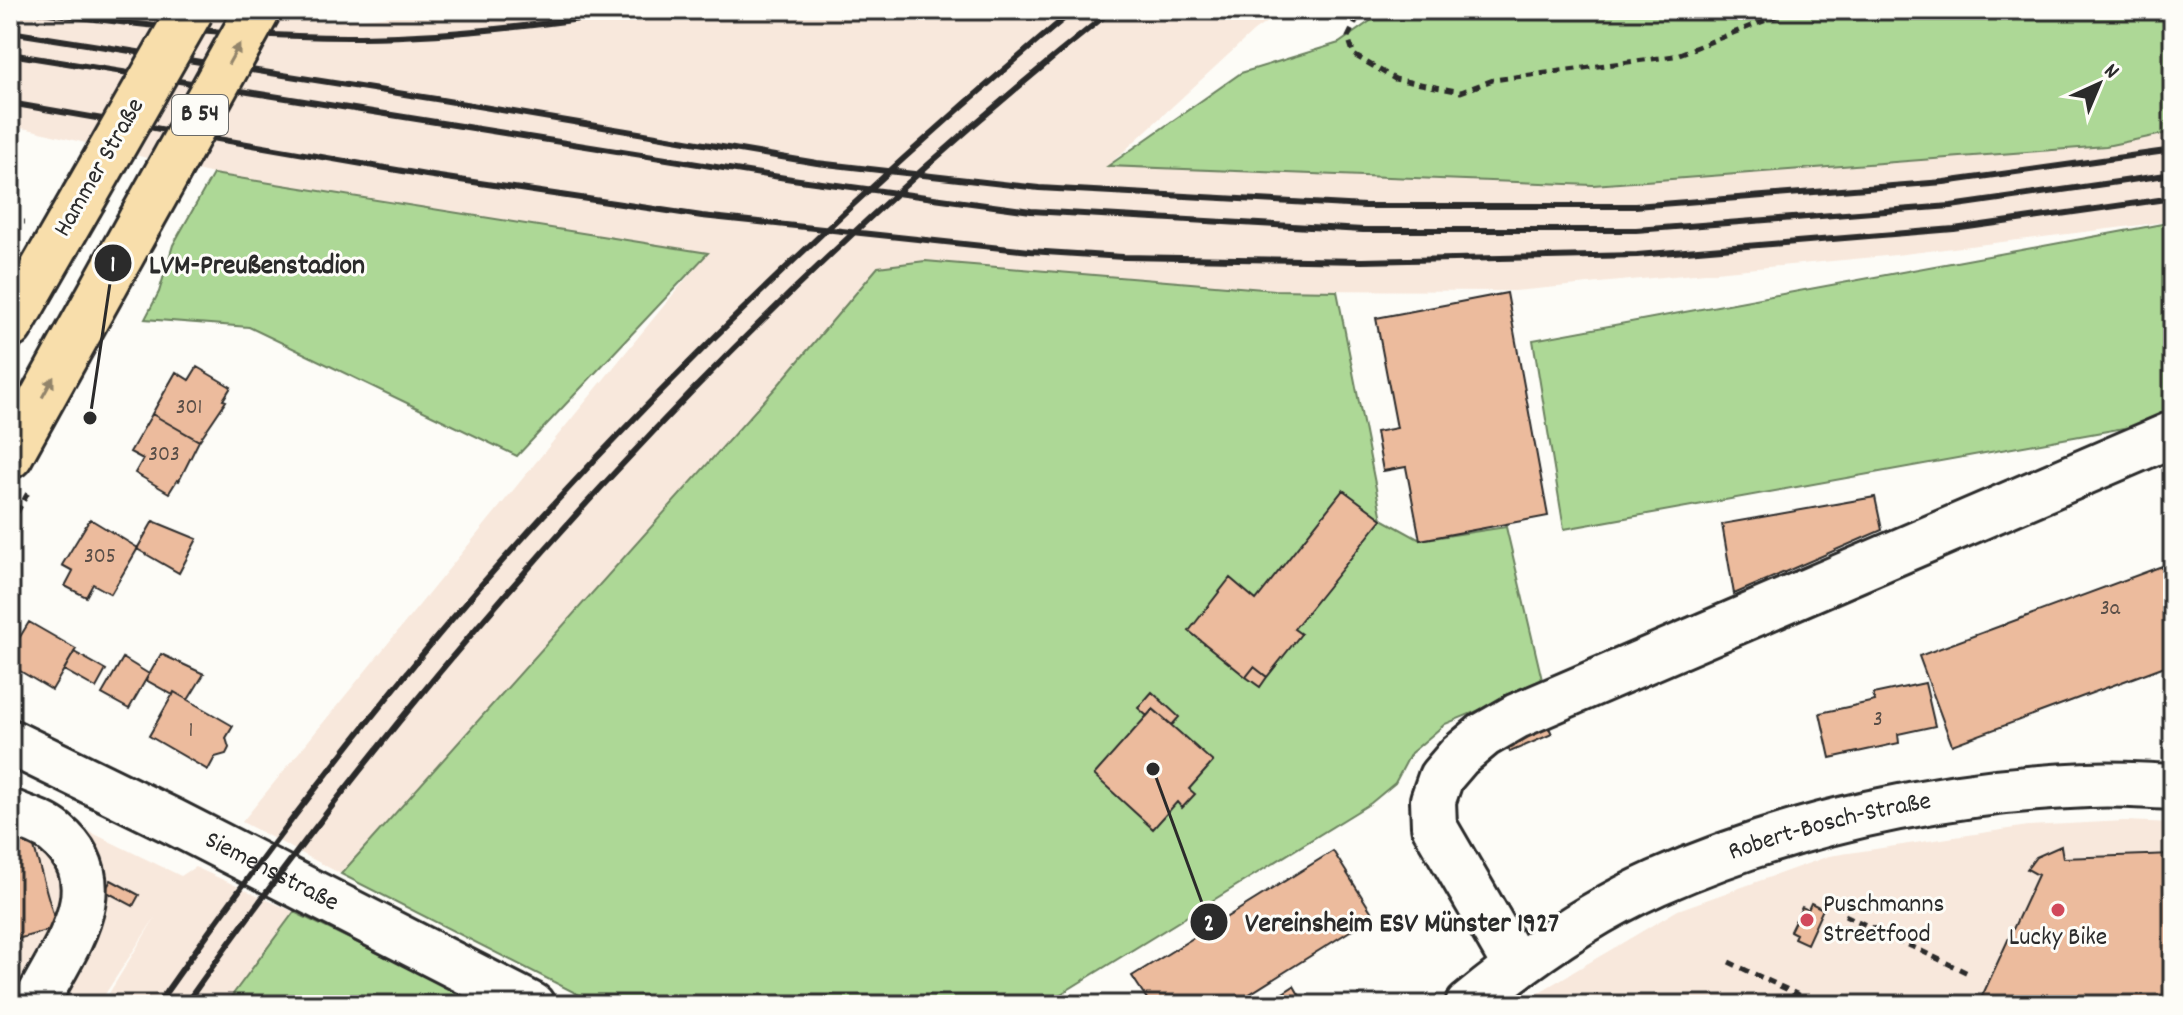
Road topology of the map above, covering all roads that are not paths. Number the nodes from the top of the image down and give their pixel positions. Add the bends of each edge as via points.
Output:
1 (191, 10) edge
2 (258, 10) edge
3 (10, 326) edge
4 (2173, 434) edge
5 (10, 456) edge
6 (14, 757) edge
7 (2173, 787) edge
8 (10, 812) edge
9 (1516, 967) junction
10 (38, 999) dead end
11 (532, 1005) edge
12 (1468, 1005) edge

1 - 3 main road, Hammer Straße / B 54, bridge
5 -> 2 main road, B 54, bridge
4 - 9 street via 1517,716 1484,735 1441,777 1433,800 1434,826
6 - 11 street, Siemensstraße via 172,821
7 - 9 street, Robert-Bosch-Straße via 2090,785 2013,791 1849,816 1655,883 1584,921
8 - 10 street via 53,832 71,850 85,894 82,915
9 - 12 street, Robert-Bosch-Straße

